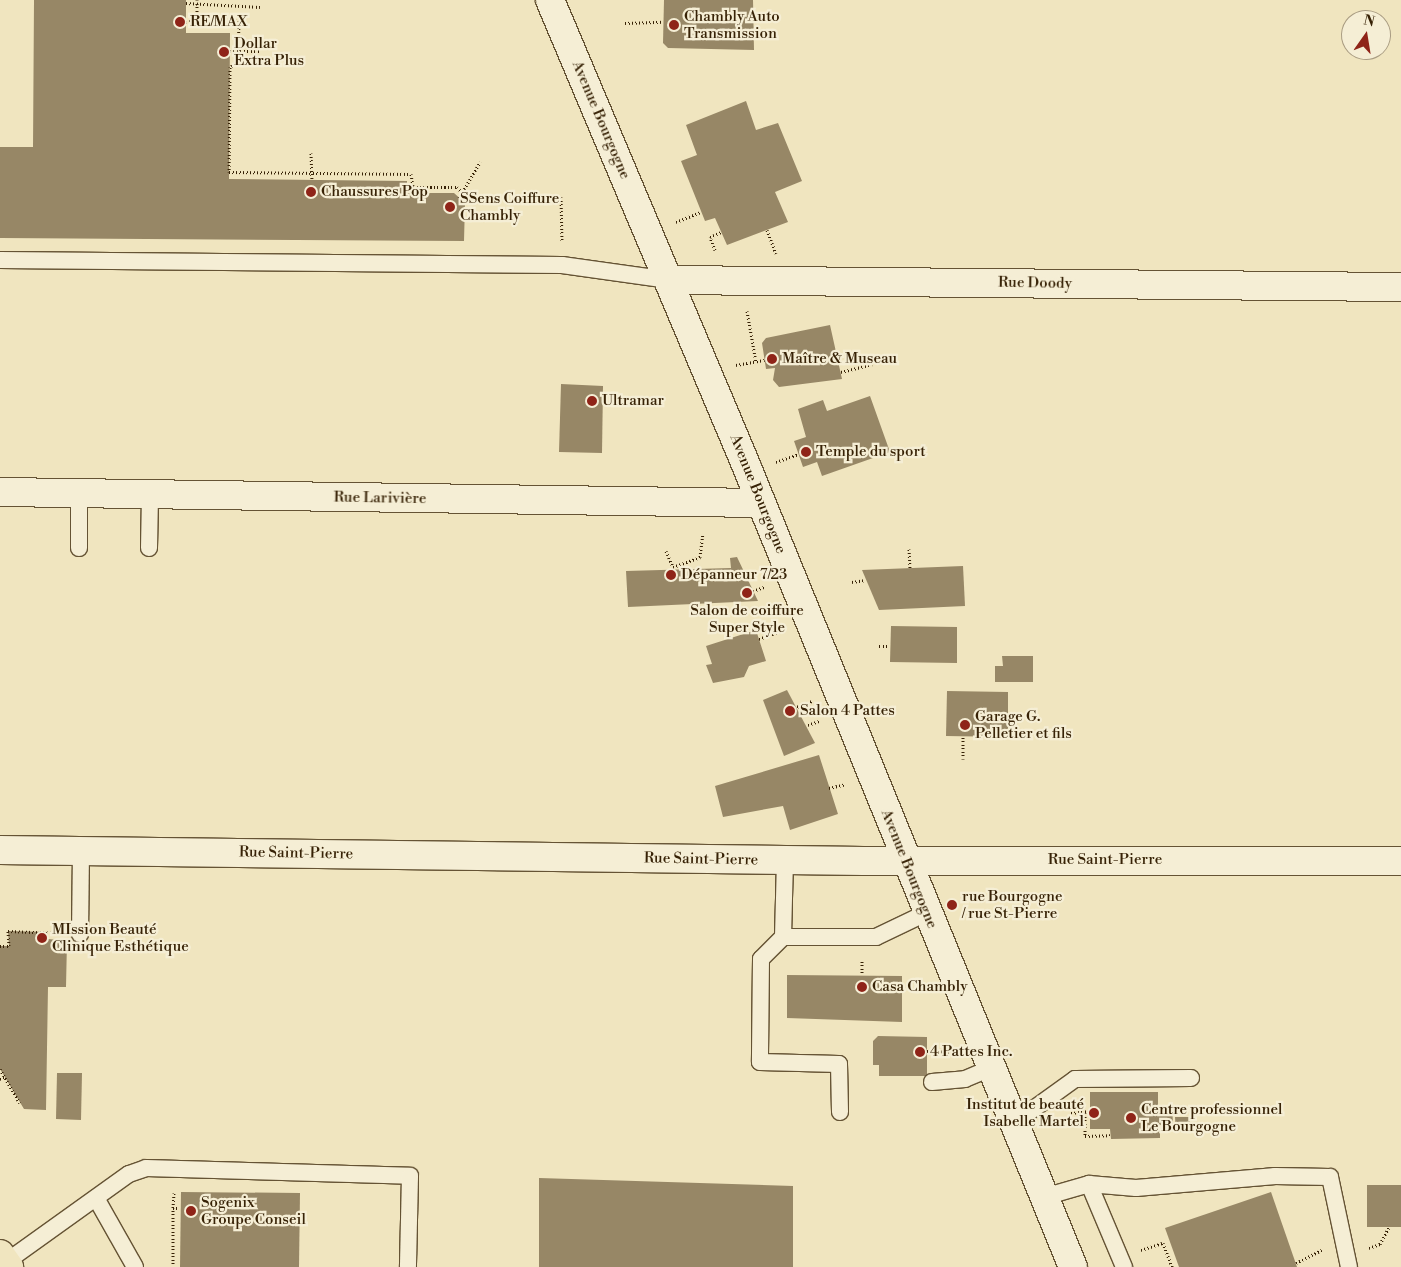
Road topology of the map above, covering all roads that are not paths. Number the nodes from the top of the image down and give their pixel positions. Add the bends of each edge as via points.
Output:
1 (550, 0) edge
2 (0, 260) edge
3 (669, 280) junction
4 (1401, 287) edge
5 (0, 492) edge
6 (79, 493) junction
7 (150, 494) junction
8 (761, 503) junction
9 (79, 548) dead end
10 (149, 548) dead end
11 (0, 850) edge
12 (81, 851) junction
13 (784, 860) junction
14 (905, 861) junction
15 (1401, 861) edge
16 (926, 913) junction
17 (80, 934) dead end
18 (783, 936) junction
19 (991, 1068) junction
20 (1191, 1078) dead end
21 (932, 1082) dead end
22 (840, 1112) dead end
23 (1014, 1123) junction
24 (1089, 1184) junction
25 (1044, 1197) junction
26 (96, 1198) junction
27 (5, 1261) edge
28 (135, 1267) edge
29 (408, 1267) edge
30 (1073, 1267) edge
31 (1124, 1267) edge
32 (1349, 1267) edge

1 - 3 street, Avenue Bourgogne
2 - 3 lane via 562,265
3 - 4 street, Rue Doody
3 - 8 street, Avenue Bourgogne
5 - 6 street, Rue Larivière
6 - 7 street, Rue Larivière
6 - 9 lane
7 - 8 street, Rue Larivière
7 - 10 lane
8 - 14 street, Avenue Bourgogne
11 - 12 street, Rue Saint-Pierre
12 - 13 street, Rue Saint-Pierre
12 - 17 lane
13 - 14 street, Rue Saint-Pierre
13 - 18 lane
14 - 15 street, Rue Saint-Pierre
14 - 16 street, Avenue Bourgogne
16 - 18 lane via 876,937
16 - 19 street, Avenue Bourgogne
18 - 22 lane via 762,959 760,1062 838,1064
19 - 21 lane via 965,1079
19 - 23 street, Avenue Bourgogne
20 - 23 lane via 1075,1079
23 - 25 street, Avenue Bourgogne
24 - 25 lane
24 - 31 lane
24 - 32 lane via 1136,1188 1275,1176 1330,1177
25 - 30 street, Avenue Bourgogne
26 - 27 lane
26 - 28 lane
26 - 29 lane via 129,1174 146,1168 410,1176

